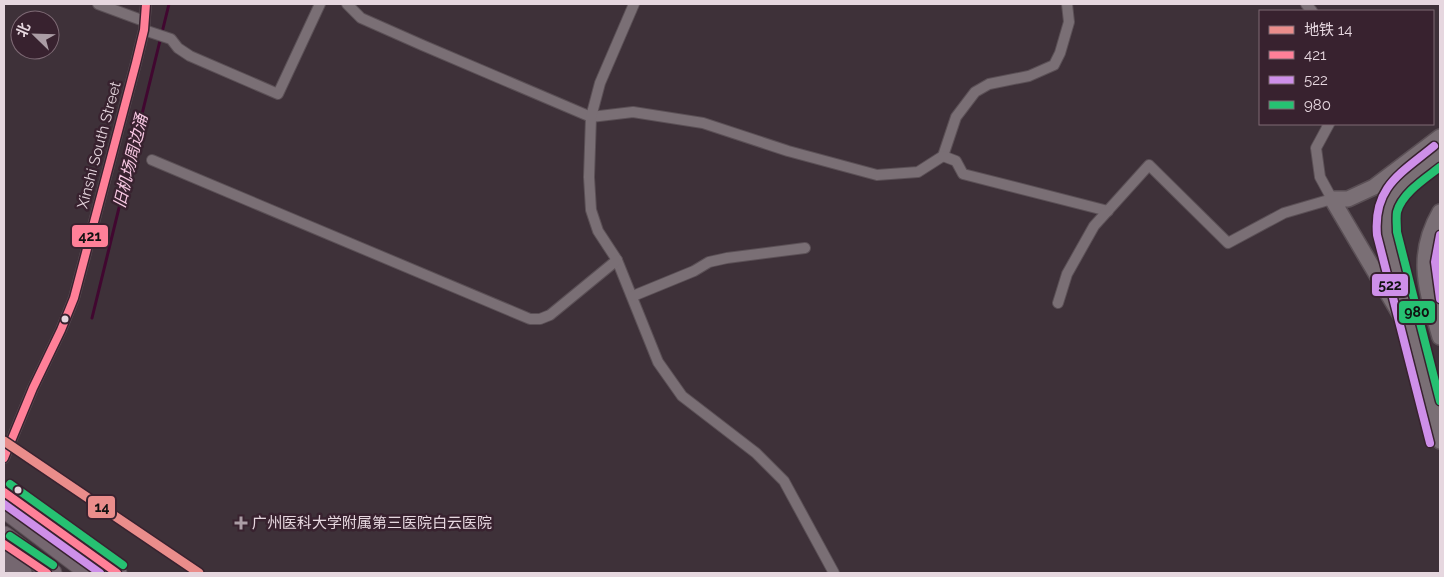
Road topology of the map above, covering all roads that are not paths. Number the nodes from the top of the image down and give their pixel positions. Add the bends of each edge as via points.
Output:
1 (98, 4) edge
2 (146, 4) edge
3 (320, 4) edge
4 (347, 4) edge
5 (634, 4) edge
6 (1067, 4) edge
7 (147, 28) junction
8 (591, 117) junction
9 (1328, 125) edge
10 (1440, 137) edge
11 (1440, 154) edge
12 (944, 156) junction
13 (152, 160) dead end
14 (1332, 200) junction
15 (1108, 210) junction
16 (1440, 212) edge
17 (805, 248) dead end
18 (617, 260) junction
19 (633, 296) junction
20 (1058, 303) dead end
21 (1440, 337) edge
22 (1414, 338) junction
23 (1440, 441) edge
24 (4, 458) edge
25 (4, 492) edge
26 (4, 508) edge
27 (4, 536) edge
28 (4, 544) edge
29 (4, 558) edge
30 (22, 573) edge
31 (47, 573) edge
32 (52, 573) edge
33 (90, 573) edge
34 (117, 573) edge
35 (834, 573) edge

1 - 7 street
2 - 7 street, Xinshi South Street
3 - 7 street via 278,94 190,56 171,39
4 - 8 street via 361,18
5 - 8 street via 600,84
6 - 12 street via 1069,22 1054,65 1029,76 989,84 975,92 956,118
7 - 24 street, Xinshi South Street via 74,298
8 - 12 street via 633,112 703,123 877,175 918,172
8 - 18 street via 591,210 598,231
9 - 14 street via 1316,148 1320,177
10 - 14 main road via 1374,187 1348,199
11 - 22 main road via 1399,189 1386,216
12 - 15 street via 956,161 963,174
13 - 18 street via 530,319 550,314
14 - 15 street via 1284,213 1228,243 1149,164
14 - 22 main road
15 - 20 street via 1094,226 1067,274
16 - 21 main road via 1426,245 1425,266 1427,288
17 - 19 street via 709,262
18 - 19 street
19 - 35 street via 658,362 682,396 756,453 784,481
22 - 23 main road
25 - 34 highway
26 - 33 highway
27 - 32 highway
28 - 31 highway
29 - 30 highway

